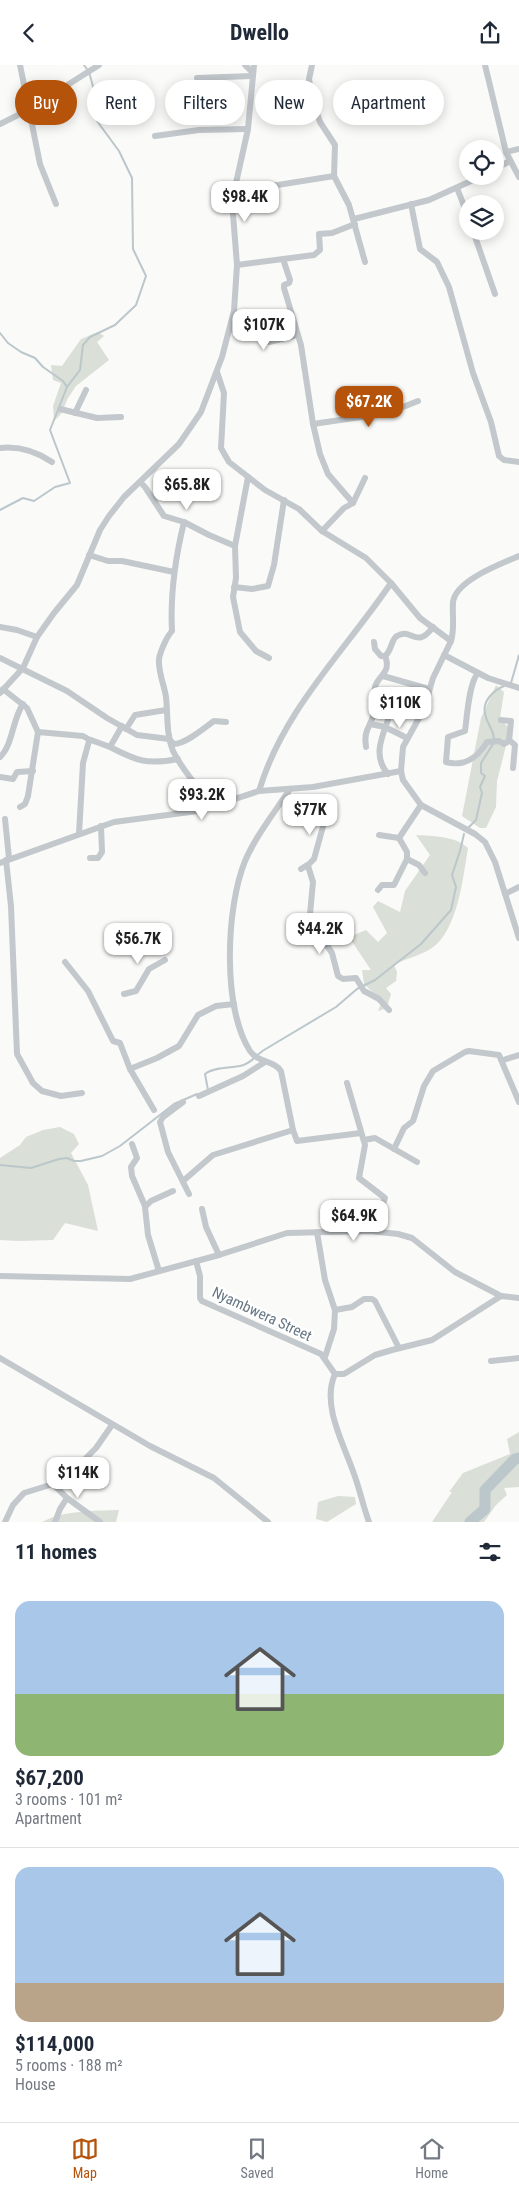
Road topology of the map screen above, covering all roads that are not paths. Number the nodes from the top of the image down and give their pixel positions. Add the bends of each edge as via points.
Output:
1 (20, 65) edge
2 (99, 65) edge
3 (245, 65) edge
4 (254, 65) edge
5 (485, 65) edge
6 (314, 66) edge
7 (253, 75) junction
8 (196, 78) dead end
9 (23, 80) edge
10 (75, 80) edge
11 (15, 116) edge
12 (0, 124) edge
13 (31, 125) edge
14 (248, 129) junction
15 (155, 136) dead end
16 (519, 149) edge
17 (506, 152) junction
18 (510, 161) junction
19 (504, 164) edge
20 (334, 176) junction
21 (519, 177) edge
22 (463, 185) edge
23 (457, 188) junction
24 (234, 192) junction
25 (460, 195) edge
26 (56, 204) dead end
27 (411, 205) junction
28 (354, 222) junction
29 (476, 240) edge
30 (283, 259) junction
31 (365, 262) dead end
32 (237, 265) junction
33 (496, 294) dead end
34 (231, 329) junction
35 (297, 335) junction
36 (217, 372) junction
37 (86, 390) dead end
38 (418, 401) dead end
39 (60, 409) dead end
40 (76, 413) junction
41 (121, 417) dead end
42 (313, 424) junction
43 (0, 448) edge
44 (52, 461) dead end
45 (519, 462) edge
46 (248, 477) junction
47 (365, 477) dead end
48 (140, 482) junction
49 (284, 500) junction
50 (353, 503) junction
51 (184, 522) junction
52 (322, 531) junction
53 (235, 546) junction
54 (89, 555) junction
55 (519, 556) edge
56 (174, 571) junction
57 (391, 583) junction
58 (234, 587) junction
59 (0, 627) edge
60 (433, 627) junction
61 (37, 637) junction
62 (451, 641) junction
63 (374, 642) dead end
64 (444, 655) junction
65 (385, 656) junction
66 (0, 658) edge
67 (268, 658) dead end
68 (22, 668) junction
69 (478, 673) junction
70 (383, 677) junction
71 (512, 686) edge
72 (429, 689) junction
73 (1, 691) edge
74 (23, 704) junction
75 (166, 710) junction
76 (388, 720) dead end
77 (501, 720) dead end
78 (226, 722) dead end
79 (370, 724) junction
80 (124, 727) junction
81 (385, 727) junction
82 (38, 732) junction
83 (407, 738) junction
84 (168, 739) junction
85 (90, 740) junction
86 (509, 740) junction
87 (110, 747) junction
88 (366, 747) dead end
89 (0, 757) edge
90 (178, 759) junction
91 (513, 768) dead end
92 (33, 771) junction
93 (401, 771) junction
94 (388, 774) junction
95 (0, 777) edge
96 (290, 789) junction
97 (259, 791) junction
98 (421, 805) junction
99 (20, 807) dead end
100 (215, 807) junction
101 (327, 812) dead end
102 (5, 819) dead end
103 (101, 826) junction
104 (79, 834) junction
105 (379, 835) dead end
106 (399, 837) junction
107 (90, 858) dead end
108 (407, 859) junction
109 (5, 860) edge
110 (308, 866) junction
111 (301, 869) dead end
112 (425, 873) dead end
113 (519, 887) edge
114 (378, 890) dead end
115 (505, 893) junction
116 (519, 938) edge
117 (165, 960) dead end
118 (65, 962) dead end
119 (124, 994) dead end
120 (234, 1004) junction
121 (389, 1010) dead end
122 (519, 1055) edge
123 (503, 1060) junction
124 (265, 1062) junction
125 (130, 1069) junction
126 (347, 1083) dead end
127 (82, 1093) dead end
128 (199, 1096) dead end
129 (183, 1102) dead end
130 (519, 1103) edge
131 (154, 1110) dead end
132 (293, 1130) junction
133 (362, 1136) junction
134 (132, 1144) dead end
135 (394, 1149) junction
136 (417, 1163) dead end
137 (182, 1181) junction
138 (173, 1191) dead end
139 (189, 1194) dead end
140 (145, 1206) junction
141 (202, 1209) dead end
142 (373, 1231) junction
143 (317, 1232) junction
144 (219, 1255) junction
145 (196, 1261) junction
146 (158, 1271) junction
147 (0, 1276) edge
148 (501, 1296) junction
149 (519, 1298) edge
150 (335, 1310) junction
151 (399, 1347) junction
152 (324, 1357) junction
153 (519, 1358) edge
154 (0, 1359) edge
155 (491, 1361) dead end
156 (335, 1374) junction
157 (112, 1425) junction
158 (53, 1484) junction
159 (67, 1498) junction
160 (5, 1522) edge
161 (55, 1522) edge
162 (100, 1522) edge
163 (268, 1522) edge
164 (369, 1522) edge

1 - 9 street
2 - 10 street
3 - 7 street
4 - 7 street
5 - 17 street
6 - 20 street via 309,79 312,99 320,122 335,145
7 - 8 street
7 - 14 street
11 - 12 street
13 - 26 street via 40,164
14 - 15 street via 199,130
14 - 24 street
16 - 17 street
17 - 18 street
18 - 19 street
18 - 21 street
20 - 24 street
20 - 28 street
22 - 23 street
23 - 25 street
23 - 27 street
24 - 32 street
27 - 28 street
27 - 45 street via 420,249 437,262 449,287 499,456
28 - 30 street via 332,233 319,234 320,250 314,255
28 - 31 street
29 - 33 street
30 - 32 street
30 - 35 street via 290,280 284,288
32 - 34 street
34 - 35 street via 269,342
34 - 36 street
35 - 42 street via 306,368
36 - 46 street via 224,393 221,448 229,462
36 - 48 street via 193,426
37 - 40 street
38 - 42 street via 388,413
39 - 40 street
40 - 41 street
42 - 50 street via 328,474
43 - 44 street via 17,448
46 - 49 street
46 - 53 street
47 - 50 street
48 - 51 street via 164,516
48 - 54 street via 109,516
49 - 52 street via 299,509
49 - 58 street via 268,586 252,589
50 - 52 street via 344,507
51 - 53 street
51 - 56 street
52 - 57 street via 366,558
53 - 58 street
54 - 56 street via 96,559
54 - 61 street via 77,585
55 - 62 street via 478,575 462,587 453,602
56 - 75 street via 173,631 159,657
57 - 60 street via 420,618
57 - 97 street via 300,703 268,764
58 - 67 street via 234,609 240,632 256,651
59 - 61 street
60 - 62 street
60 - 65 street via 420,639 398,635
61 - 68 street
62 - 64 street
63 - 65 street via 375,649
64 - 69 street
64 - 72 street
65 - 70 street via 387,668
66 - 68 street
68 - 73 street
68 - 80 street via 67,691
69 - 71 street
69 - 86 street via 466,711 465,731 448,737 446,762 473,759 487,742 504,744
70 - 72 street
70 - 79 street via 376,685 375,708
72 - 83 street via 424,709
73 - 74 street
74 - 82 street
74 - 89 street via 6,750
75 - 80 street via 135,715
75 - 84 street
76 - 81 street
77 - 86 street via 511,721
78 - 84 street via 214,721 181,744 174,744
79 - 81 street
79 - 88 street via 364,735
80 - 84 street via 137,735
80 - 87 street
81 - 83 street
81 - 94 street via 379,759
82 - 85 street via 77,735
82 - 92 street
83 - 93 street
84 - 90 street
85 - 87 street
85 - 104 street via 82,763
86 - 91 street via 515,745
87 - 90 street via 146,763
90 - 100 street
92 - 95 street via 16,771 13,779
92 - 99 street via 27,801
93 - 94 street
93 - 98 street via 403,780
94 - 96 street
96 - 97 street
96 - 120 street via 243,867 229,939
97 - 100 street
98 - 106 street
98 - 115 street via 485,842 496,861
100 - 103 street
101 - 110 street via 318,848
102 - 109 street
103 - 104 street
103 - 107 street via 102,852 98,858
104 - 109 street
105 - 106 street
106 - 108 street
108 - 112 street
108 - 114 street via 394,885 382,885
109 - 127 street via 18,1054 33,1083 42,1091 60,1096
110 - 111 street
110 - 121 street via 313,879 310,928 320,935 332,953 338,976 356,978 364,991 380,999
113 - 115 street
115 - 116 street
117 - 119 street via 149,969 135,992
118 - 125 street via 88,991 113,1041 120,1043
120 - 124 street via 242,1036 250,1051
120 - 125 street via 216,1006 198,1015 179,1046
122 - 123 street
123 - 130 street
123 - 135 street via 499,1055 469,1051 433,1071 424,1086 413,1121 404,1128
124 - 128 street
124 - 132 street via 281,1071
125 - 131 street
126 - 133 street
129 - 137 street via 160,1122 164,1140
132 - 133 street via 296,1141
132 - 137 street via 213,1155
133 - 135 street
133 - 142 street via 365,1149 359,1178 385,1199
134 - 140 street via 137,1157 131,1167 132,1175
135 - 136 street
137 - 139 street
138 - 140 street
140 - 146 street via 148,1235
141 - 144 street
142 - 143 street
142 - 148 street via 412,1238 454,1272
143 - 144 street via 287,1233
143 - 150 street via 325,1280
144 - 145 street
145 - 146 street
145 - 152 street, Nyambwera Street via 200,1298 206,1304 251,1321
146 - 147 street via 130,1279
148 - 149 street
148 - 151 street via 441,1335
150 - 151 street via 353,1306 364,1299 373,1299
150 - 152 street via 334,1329
151 - 156 street via 375,1355 344,1374
152 - 156 street, Nyambwera Street
153 - 155 street
154 - 157 street
156 - 164 street via 331,1383 336,1428
157 - 158 street via 96,1448 74,1470 55,1470
157 - 163 street via 214,1478
158 - 159 street
158 - 160 street via 24,1493 13,1505
159 - 161 street
159 - 162 street

